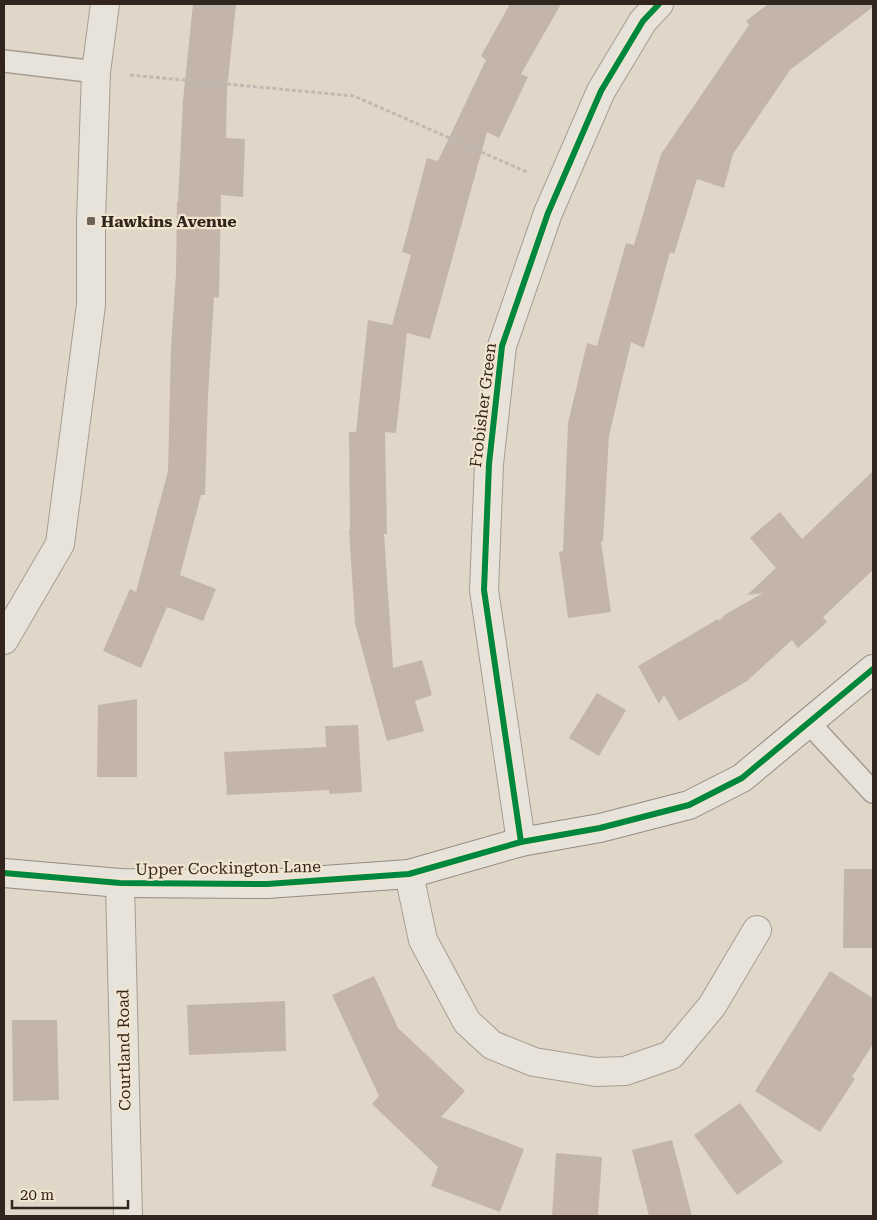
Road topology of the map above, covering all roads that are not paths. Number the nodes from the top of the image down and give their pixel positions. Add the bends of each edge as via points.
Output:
1 (105, 4) edge
2 (659, 4) edge
3 (4, 61) edge
4 (96, 72) junction
5 (4, 640) edge
6 (873, 669) edge
7 (808, 722) junction
8 (873, 792) edge
9 (521, 842) junction
10 (4, 873) edge
11 (409, 874) junction
12 (120, 883) junction
13 (757, 930) dead end
14 (128, 1216) edge

1 - 4 street
2 - 9 street, Frobisher Green via 643,21 602,91 548,213 502,346 489,464 484,590
3 - 4 lane
4 - 5 street via 91,304 60,544
6 - 7 street, Upper Cockington Lane
7 - 8 lane
7 - 9 street, Upper Cockington Lane via 742,778 690,805 600,828
9 - 11 street, Upper Cockington Lane
10 - 12 street, Upper Cockington Lane
11 - 12 street, Upper Cockington Lane via 267,884
11 - 13 street via 423,940 467,1022 492,1045 534,1062 596,1072 626,1072 671,1055 712,1006
12 - 14 street, Courtland Road

